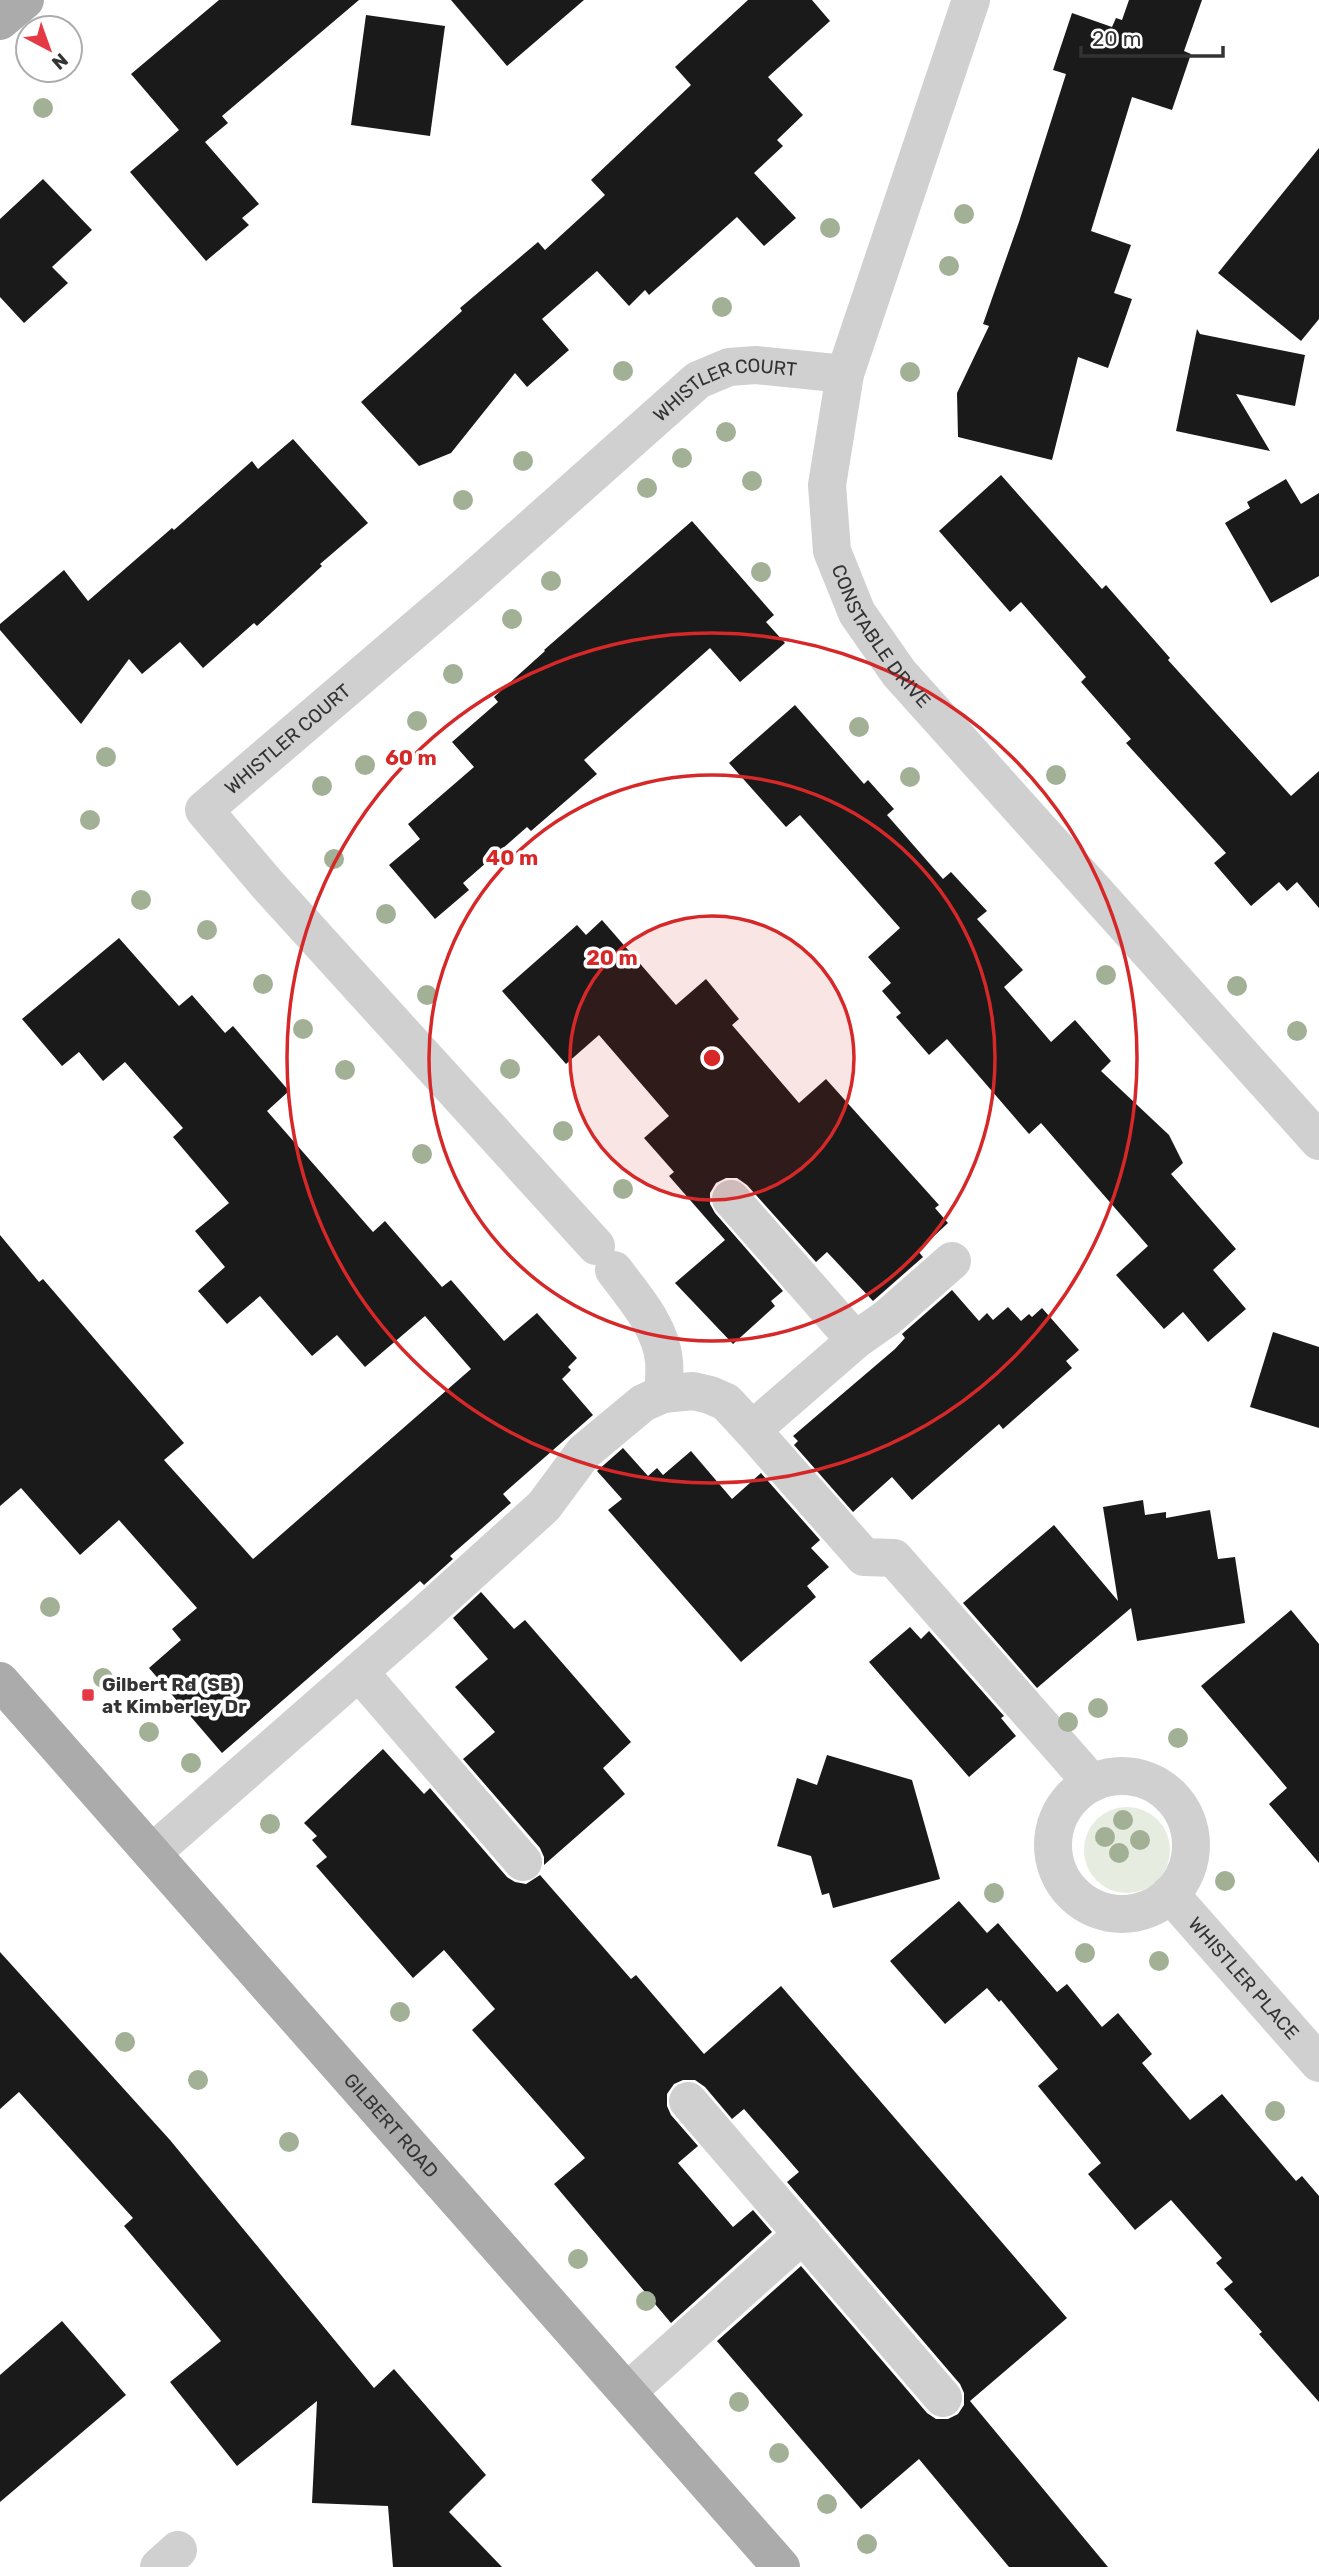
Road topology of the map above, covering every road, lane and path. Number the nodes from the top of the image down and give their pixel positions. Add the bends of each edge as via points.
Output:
1 (25, 0) edge
2 (971, 0) edge
3 (0, 21) edge
4 (845, 374) junction
5 (1319, 1141) edge
6 (731, 1199) dead end
7 (952, 1261) dead end
8 (855, 1340) junction
9 (663, 1394) junction
10 (752, 1430) junction
11 (359, 1672) junction
12 (0, 1681) edge
13 (1092, 1783) junction
14 (152, 1853) junction
15 (523, 1862) dead end
16 (1170, 1894) junction
17 (1319, 2063) edge
18 (688, 2101) dead end
19 (803, 2234) junction
20 (627, 2392) junction
21 (943, 2398) dead end
22 (781, 2567) edge

1 - 3 main road
2 - 4 street, CONSTABLE DRIVE
4 - 5 street, CONSTABLE DRIVE via 827,485 832,551 857,613 900,673
4 - 9 street, WHISTLER COURT via 756,365 729,367 698,380 204,810 605,1258 645,1312 660,1343
6 - 8 street
7 - 8 street
8 - 10 street
9 - 10 street via 693,1391 710,1395 726,1402
9 - 11 street via 643,1403 584,1452 544,1506
10 - 13 street via 864,1557 894,1558
11 - 14 street
11 - 15 street
12 - 14 main road, GILBERT ROAD
13 - 16 street via 1119,1775 1143,1779 1164,1789 1180,1807 1190,1828 1191,1852 1185,1876
13 - 16 street via 1062,1810 1054,1831 1053,1853 1071,1892 1099,1910 1132,1914 1153,1907
14 - 20 main road, GILBERT ROAD
16 - 17 street, WHISTLER PLACE
18 - 19 street
19 - 20 street
19 - 21 street
20 - 22 main road, GILBERT ROAD

